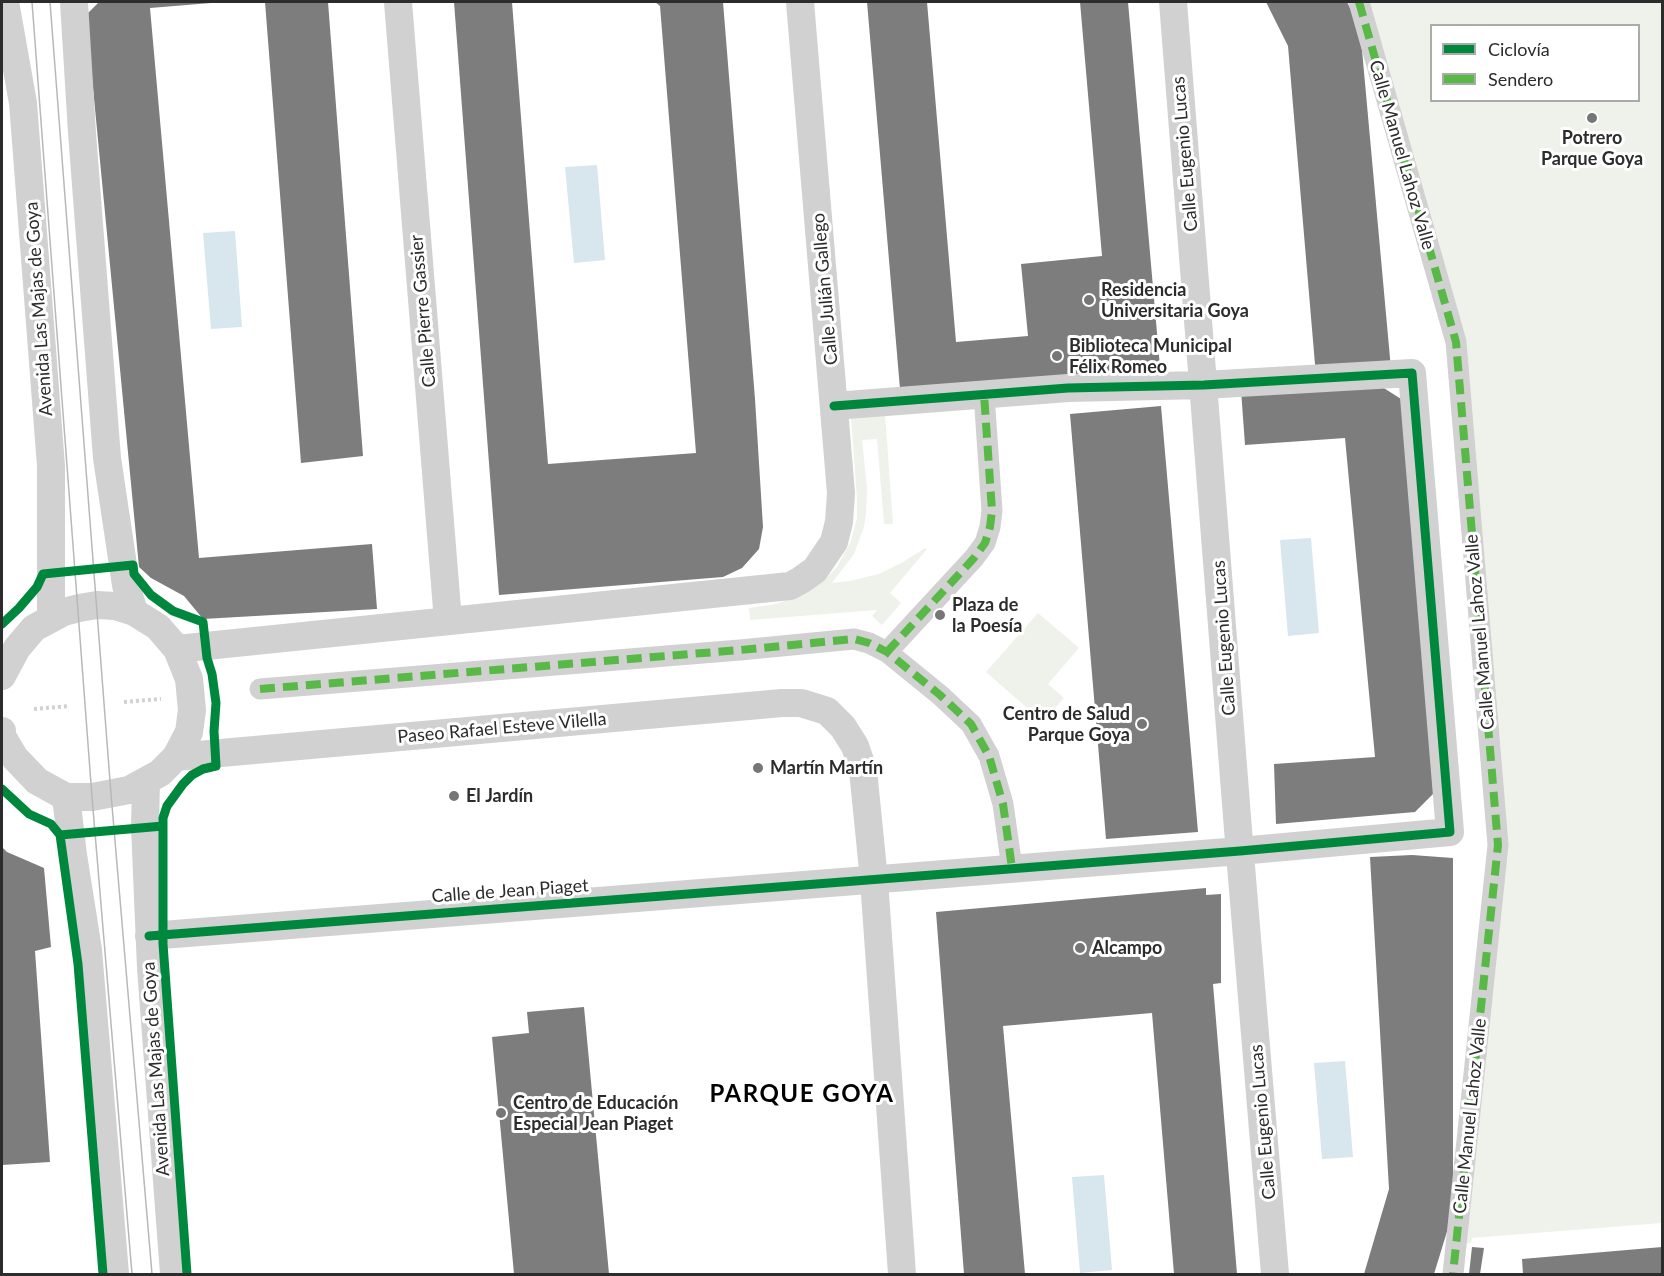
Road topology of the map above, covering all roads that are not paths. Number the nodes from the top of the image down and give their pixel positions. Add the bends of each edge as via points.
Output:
1 (5, 2) edge
2 (74, 2) edge
3 (398, 2) edge
4 (800, 2) edge
5 (1173, 2) edge
6 (1359, 2) edge
7 (1204, 385) junction
8 (984, 394) junction
9 (834, 406) junction
10 (134, 612) junction
11 (51, 618) junction
12 (448, 621) junction
13 (177, 649) junction
14 (887, 652) junction
15 (2, 676) edge
16 (260, 689) dead end
17 (2, 731) edge
18 (176, 757) junction
19 (146, 782) junction
20 (66, 797) junction
21 (1240, 851) junction
22 (1012, 868) junction
23 (874, 880) junction
24 (149, 936) junction
25 (115, 1275) edge
26 (174, 1275) edge
27 (902, 1275) edge
28 (1275, 1275) edge
29 (1453, 1275) edge

1 - 11 street, Avenida Las Majas de Goya via 23,103 51,466
2 - 10 street via 107,458 126,585
3 - 12 street, Calle Pierre Gassier
4 - 9 street, Calle Julián Gallego
5 - 7 street, Calle Eugenio Lucas
6 - 29 street, Calle Manuel Lahoz Valle via 1456,342 1498,845
7 - 8 street via 1068,387
7 - 21 street, Calle Eugenio Lucas
7 - 21 street, Calle de Jean Piaget via 1412,373 1450,832
8 - 9 street
8 - 14 street via 992,511 985,543
9 - 12 street, Calle Julián Gallego via 841,493 839,522 834,542 815,570 801,580 790,586
10 - 11 street via 97,605
10 - 13 street via 158,627
11 - 15 street via 22,641
12 - 13 street
13 - 18 street via 189,679 192,710 189,732
14 - 16 street via 854,639
14 - 22 street via 971,724 989,756 1003,804
17 - 20 street via 15,758 37,781
18 - 19 street
18 - 23 street, Paseo Rafael Esteve Vilella via 801,703 827,711 855,746 863,770
19 - 20 street via 111,794
19 - 24 street, Avenida Las Majas de Goya
20 - 25 street via 88,950
21 - 22 street, Calle de Jean Piaget
21 - 28 street, Calle Eugenio Lucas
22 - 23 street, Calle de Jean Piaget
23 - 24 street, Calle de Jean Piaget
23 - 27 street
24 - 26 street, Avenida Las Majas de Goya

